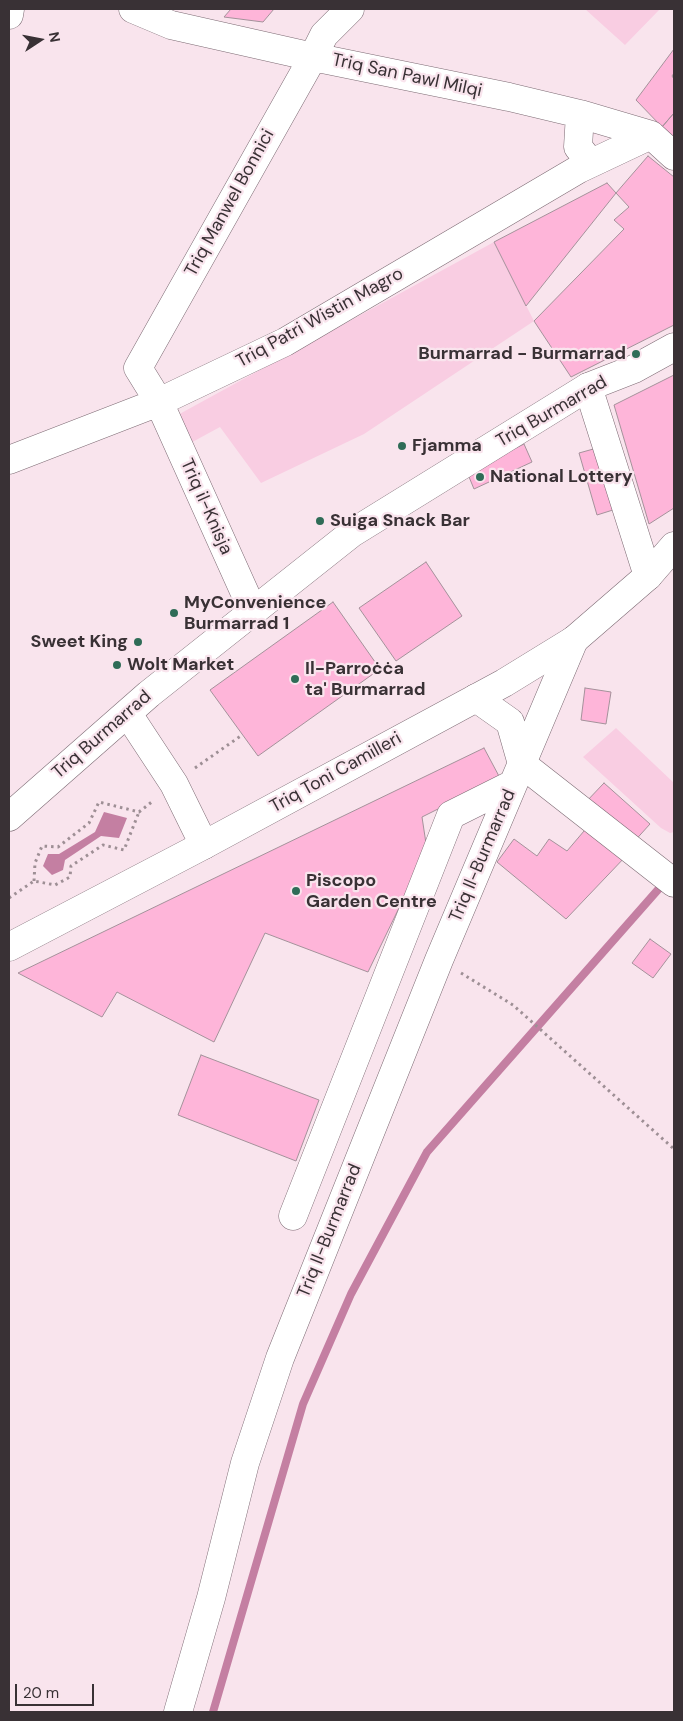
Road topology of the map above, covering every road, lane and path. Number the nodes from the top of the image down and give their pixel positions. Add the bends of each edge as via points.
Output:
1 (10, 9) edge
2 (133, 9) edge
3 (350, 9) edge
4 (9, 15) edge
5 (313, 57) junction
6 (580, 114) junction
7 (651, 136) junction
8 (674, 156) edge
9 (591, 163) junction
10 (674, 347) edge
11 (588, 387) junction
12 (159, 402) junction
13 (9, 460) edge
14 (674, 546) edge
15 (648, 576) junction
16 (253, 611) junction
17 (574, 640) junction
18 (476, 698) junction
19 (128, 714) junction
20 (242, 735) dead end
21 (518, 774) junction
22 (174, 784) junction
23 (139, 812) junction
24 (9, 817) edge
25 (204, 845) junction
26 (34, 882) junction
27 (674, 883) edge
28 (9, 898) edge
29 (9, 946) edge
30 (439, 960) junction
31 (674, 1148) edge
32 (292, 1216) dead end
33 (178, 1712) edge

1 - 4 street
2 - 5 street, Triq San Pawl Milqi via 171,25
3 - 5 street, Triq Manwel Bonnici via 324,35
5 - 6 street, Triq San Pawl Milqi
5 - 12 street, Triq Manwel Bonnici via 138,368
6 - 7 street, Triq San Pawl Milqi
6 - 9 street via 578,147
7 - 8 street, Triq San Pawl Milqi
7 - 9 street, Triq Patri Wistin Magro
9 - 12 street, Triq Patri Wistin Magro via 285,342
10 - 11 street, Triq Burmarrad via 634,369
11 - 15 street
11 - 16 street, Triq Burmarrad via 352,533
12 - 13 street, Triq Patri Wistin Magro
12 - 16 street, Triq il-Knisja
14 - 15 street, Triq Toni Camilleri
15 - 17 street, Triq Toni Camilleri
16 - 19 street, Triq Burmarrad
17 - 18 street, Triq Toni Camilleri
17 - 21 street, Triq Il-Burmarrad
18 - 21 street via 510,722
18 - 25 street, Triq Toni Camilleri
19 - 22 street
19 - 24 street, Triq Burmarrad
20 - 22 path
21 - 27 street
21 - 30 street, Triq Il-Burmarrad
21 - 32 street via 452,815
22 - 23 path
22 - 25 street
23 - 26 path via 124,850 104,845 70,866 70,877 55,885
23 - 26 path via 99,802 90,824 58,847 42,846 35,863
25 - 29 street, Triq Toni Camilleri
26 - 28 path
30 - 31 path via 513,1005
30 - 33 street, Triq Il-Burmarrad via 280,1358 245,1463 212,1598

